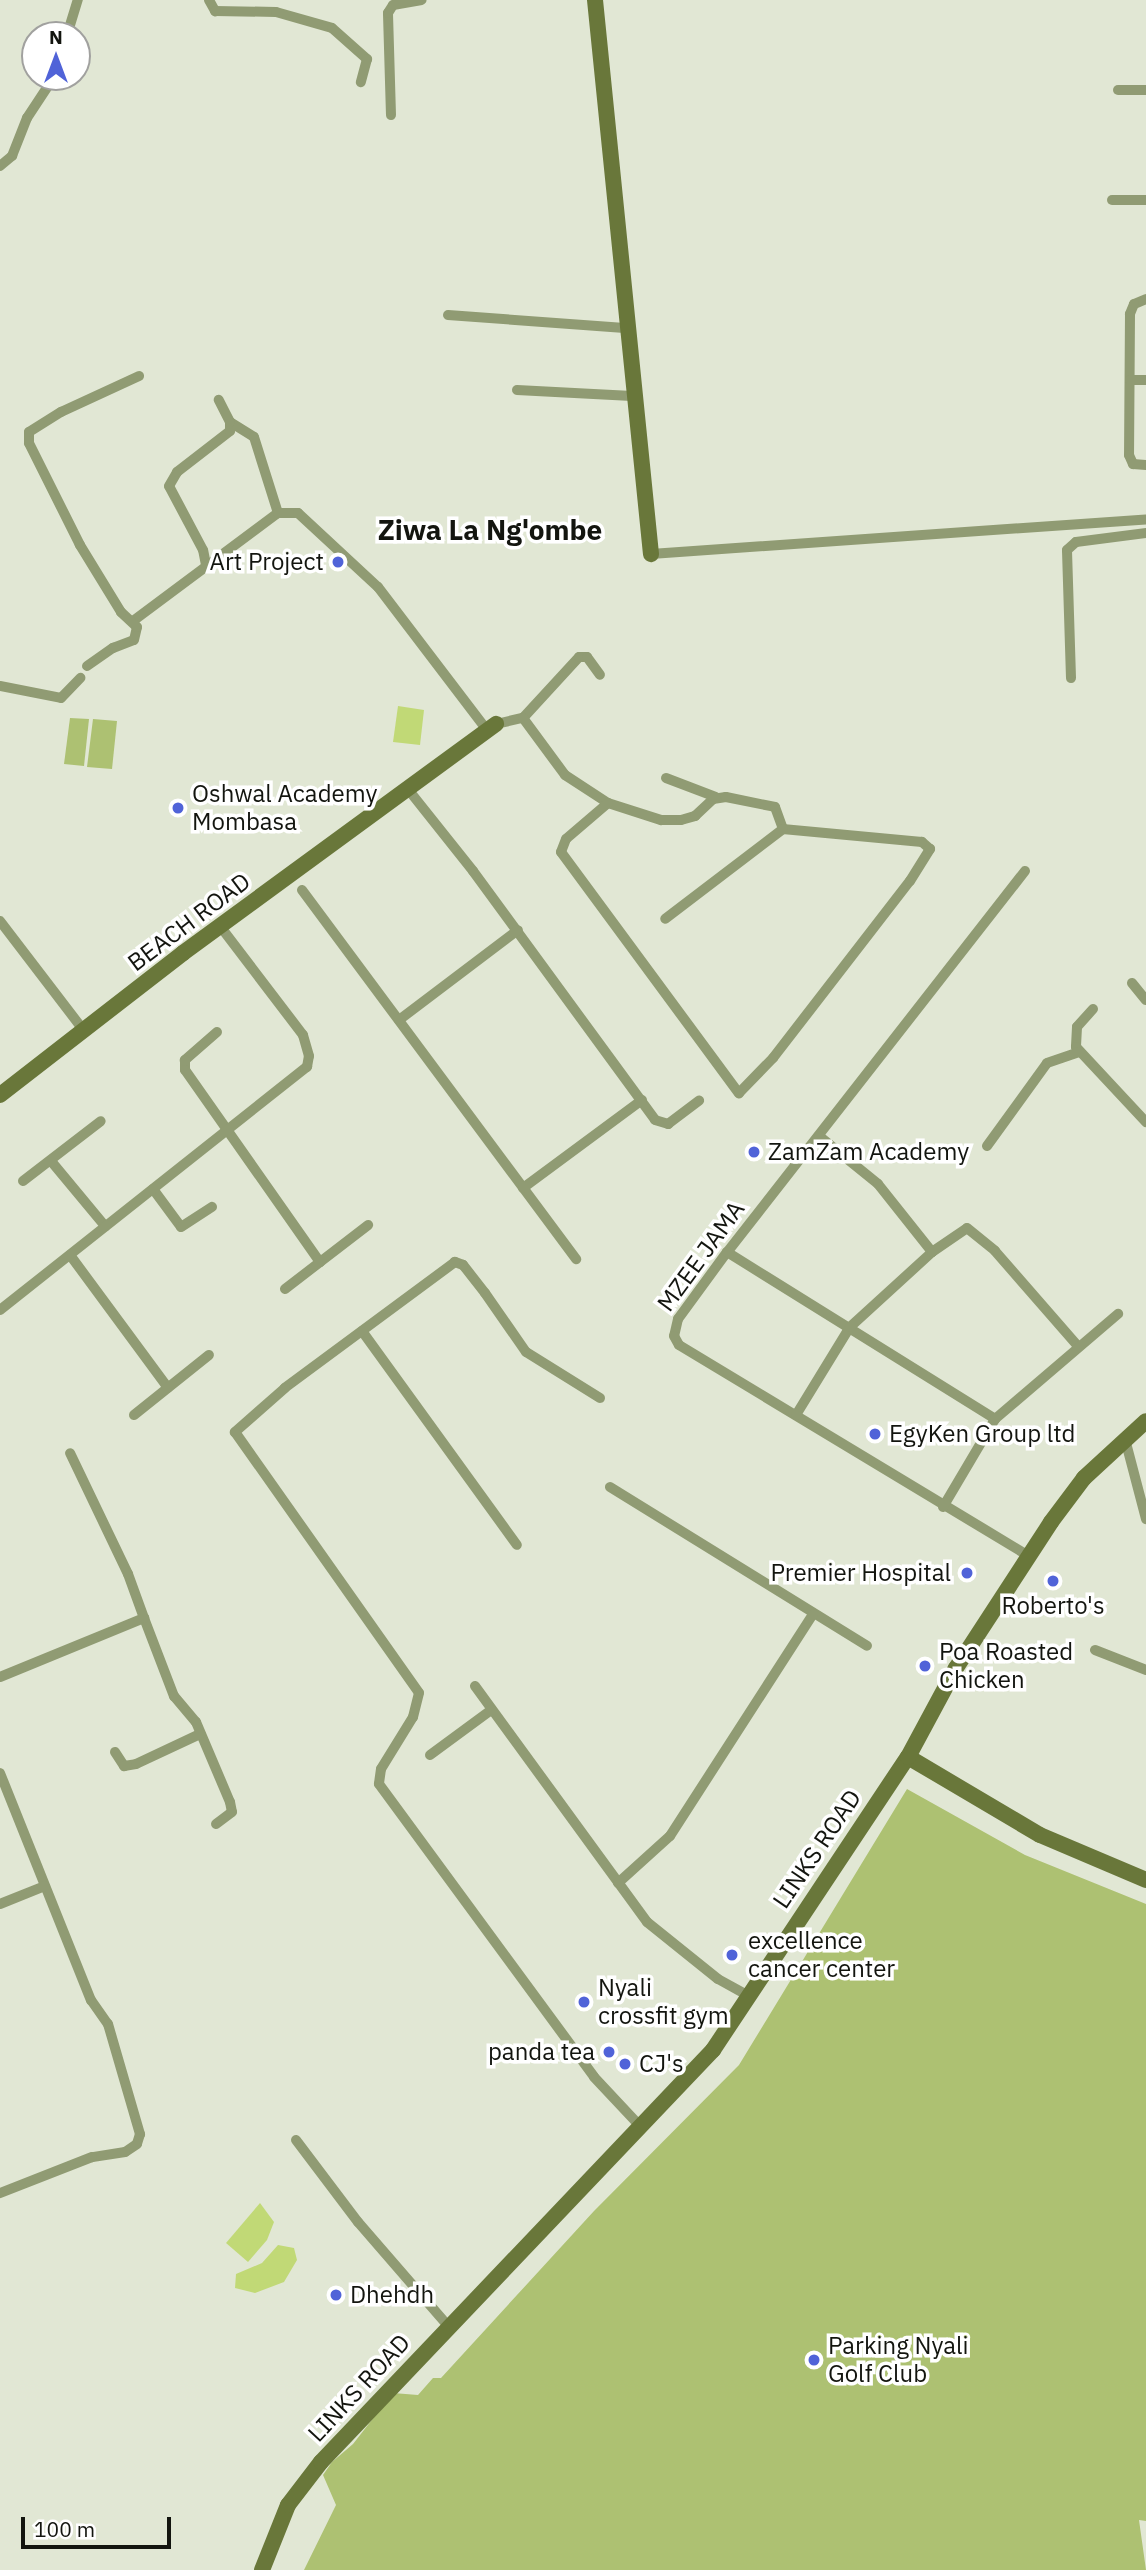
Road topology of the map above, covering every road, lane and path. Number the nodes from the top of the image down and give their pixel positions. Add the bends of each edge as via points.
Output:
1 (78, 0) edge
2 (209, 0) edge
3 (422, 0) edge
4 (594, 0) edge
5 (71, 21) edge
6 (361, 82) dead end
7 (1118, 90) dead end
8 (1146, 90) edge
9 (45, 91) edge
10 (391, 115) dead end
11 (0, 166) edge
12 (1146, 200) edge
13 (1112, 201) dead end
14 (1146, 299) edge
15 (448, 315) dead end
16 (625, 328) junction
17 (139, 376) dead end
18 (1130, 380) junction
19 (1146, 380) edge
20 (517, 390) dead end
21 (632, 396) junction
22 (219, 400) dead end
23 (230, 422) junction
24 (1146, 465) edge
25 (278, 513) junction
26 (1146, 519) edge
27 (1146, 533) edge
28 (650, 554) joint
29 (206, 565) junction
30 (133, 621) junction
31 (87, 666) dead end
32 (600, 675) dead end
33 (80, 678) dead end
34 (1071, 678) dead end
35 (0, 686) edge
36 (523, 718) junction
37 (491, 727) junction
38 (666, 778) dead end
39 (407, 788) junction
40 (716, 797) junction
41 (608, 803) junction
42 (783, 829) junction
43 (1025, 871) dead end
44 (302, 890) dead end
45 (665, 919) dead end
46 (0, 921) edge
47 (220, 926) junction
48 (518, 930) junction
49 (1132, 983) dead end
50 (1146, 1000) edge
51 (1093, 1009) dead end
52 (398, 1020) junction
53 (84, 1031) junction
54 (217, 1032) dead end
55 (1079, 1052) junction
56 (0, 1095) edge
57 (642, 1100) junction
58 (699, 1101) dead end
59 (101, 1121) dead end
60 (1146, 1122) edge
61 (227, 1130) junction
62 (819, 1136) junction
63 (986, 1146) dead end
64 (51, 1161) junction
65 (23, 1181) dead end
66 (523, 1188) junction
67 (153, 1189) junction
68 (212, 1207) dead end
69 (368, 1225) dead end
70 (105, 1226) junction
71 (727, 1252) junction
72 (932, 1252) junction
73 (69, 1255) junction
74 (576, 1259) dead end
75 (320, 1262) junction
76 (285, 1289) dead end
77 (0, 1310) edge
78 (1118, 1314) dead end
79 (850, 1327) junction
80 (362, 1331) junction
81 (1078, 1346) junction
82 (209, 1355) dead end
83 (168, 1388) junction
84 (600, 1398) dead end
85 (134, 1415) dead end
86 (796, 1415) junction
87 (995, 1419) junction
88 (1146, 1421) edge
89 (1125, 1439) junction
90 (70, 1452) dead end
91 (610, 1487) dead end
92 (943, 1507) junction
93 (1146, 1519) edge
94 (517, 1545) dead end
95 (1029, 1556) junction
96 (813, 1614) junction
97 (144, 1618) junction
98 (867, 1646) dead end
99 (1096, 1650) dead end
100 (1146, 1670) edge
101 (0, 1677) edge
102 (475, 1686) dead end
103 (491, 1710) junction
104 (200, 1734) junction
105 (115, 1752) dead end
106 (430, 1755) dead end
107 (908, 1757) junction
108 (0, 1773) edge
109 (216, 1824) dead end
110 (1146, 1880) edge
111 (618, 1883) junction
112 (45, 1886) junction
113 (0, 1904) edge
114 (749, 1996) junction
115 (641, 2127) junction
116 (296, 2140) dead end
117 (0, 2193) edge
118 (448, 2326) junction
119 (298, 2497) junction
120 (262, 2570) edge
121 (273, 2570) edge

1 - 5 street
2 - 6 street via 215,12 276,12 337,30 367,59
3 - 10 street via 393,5 387,13
4 - 16 main road
7 - 8 street
9 - 11 street via 27,118 12,156
12 - 13 street
14 - 18 street via 1134,304 1130,314
15 - 16 street
16 - 21 main road
17 - 30 street via 61,412 29,435 80,545 115,604
18 - 19 street
18 - 24 street via 1129,459
20 - 21 street
21 - 28 main road
22 - 23 street
23 - 25 street via 248,432 259,448
23 - 29 street via 223,441 177,472 169,486 203,550
25 - 29 street
25 - 37 street via 298,513 310,519 378,587
26 - 28 street
27 - 34 street via 1076,542 1067,550
29 - 30 street
30 - 31 street via 138,633 134,640
32 - 36 street via 586,656 579,657
33 - 35 street via 61,698
36 - 37 street
36 - 41 street via 565,775
37 - 39 main road, BEACH ROAD
38 - 40 street
39 - 47 main road, BEACH ROAD
39 - 48 street
40 - 41 street via 695,816 681,820 661,820
40 - 42 street via 771,805 778,810
41 - 42 street via 566,839 561,852 739,1093 773,1058 930,851 922,842
42 - 45 street
43 - 62 street, MZEE JAMA
44 - 52 street
46 - 53 street
47 - 53 main road, BEACH ROAD
47 - 61 street via 293,1021 310,1056 303,1073
48 - 52 street
48 - 57 street
49 - 50 street
51 - 55 street via 1073,1037
52 - 66 street
53 - 56 main road, BEACH ROAD
54 - 61 street via 183,1067
55 - 60 street
55 - 63 street via 1047,1063
57 - 58 street via 655,1120 665,1124
57 - 66 street
59 - 64 street
61 - 67 street
61 - 75 street
62 - 71 street, MZEE JAMA
62 - 72 street via 878,1184
64 - 65 street
64 - 70 street
66 - 74 street
67 - 68 street via 181,1227
67 - 70 street
69 - 75 street
70 - 73 street
71 - 79 street
71 - 86 street, MZEE JAMA via 678,1319 675,1341
72 - 79 street
72 - 81 street via 960,1231 973,1231
73 - 77 street
73 - 83 street
75 - 76 street
78 - 81 street
79 - 86 street
79 - 87 street
80 - 84 street via 446,1265 459,1263 526,1352
80 - 94 street
80 - 115 street via 237,1426 235,1435 419,1693 413,1717 381,1769 379,1784 594,2077
81 - 87 street
82 - 83 street
83 - 85 street
86 - 92 street, MZEE JAMA
87 - 92 street
88 - 89 main road, LINKS ROAD
89 - 93 street
89 - 95 main road, LINKS ROAD via 1071,1493
90 - 97 street
91 - 96 street
92 - 95 street, MZEE JAMA
95 - 107 main road, LINKS ROAD via 956,1668
96 - 98 street
96 - 111 street via 670,1836
97 - 101 street
97 - 104 street via 174,1696
99 - 100 street
102 - 103 street
103 - 106 street
103 - 111 street
104 - 105 street via 136,1764 124,1766
104 - 109 street via 232,1812
107 - 110 main road via 1040,1835
107 - 114 main road, LINKS ROAD
108 - 112 street
111 - 114 street via 667,1940
112 - 113 street
112 - 117 street via 91,2000 108,2024 140,2134 137,2144 125,2152 92,2157
114 - 115 main road, LINKS ROAD via 713,2050
115 - 118 main road, LINKS ROAD
116 - 118 street via 358,2222
118 - 119 main road, LINKS ROAD via 337,2444
119 - 120 main road via 288,2505
119 - 121 main road

